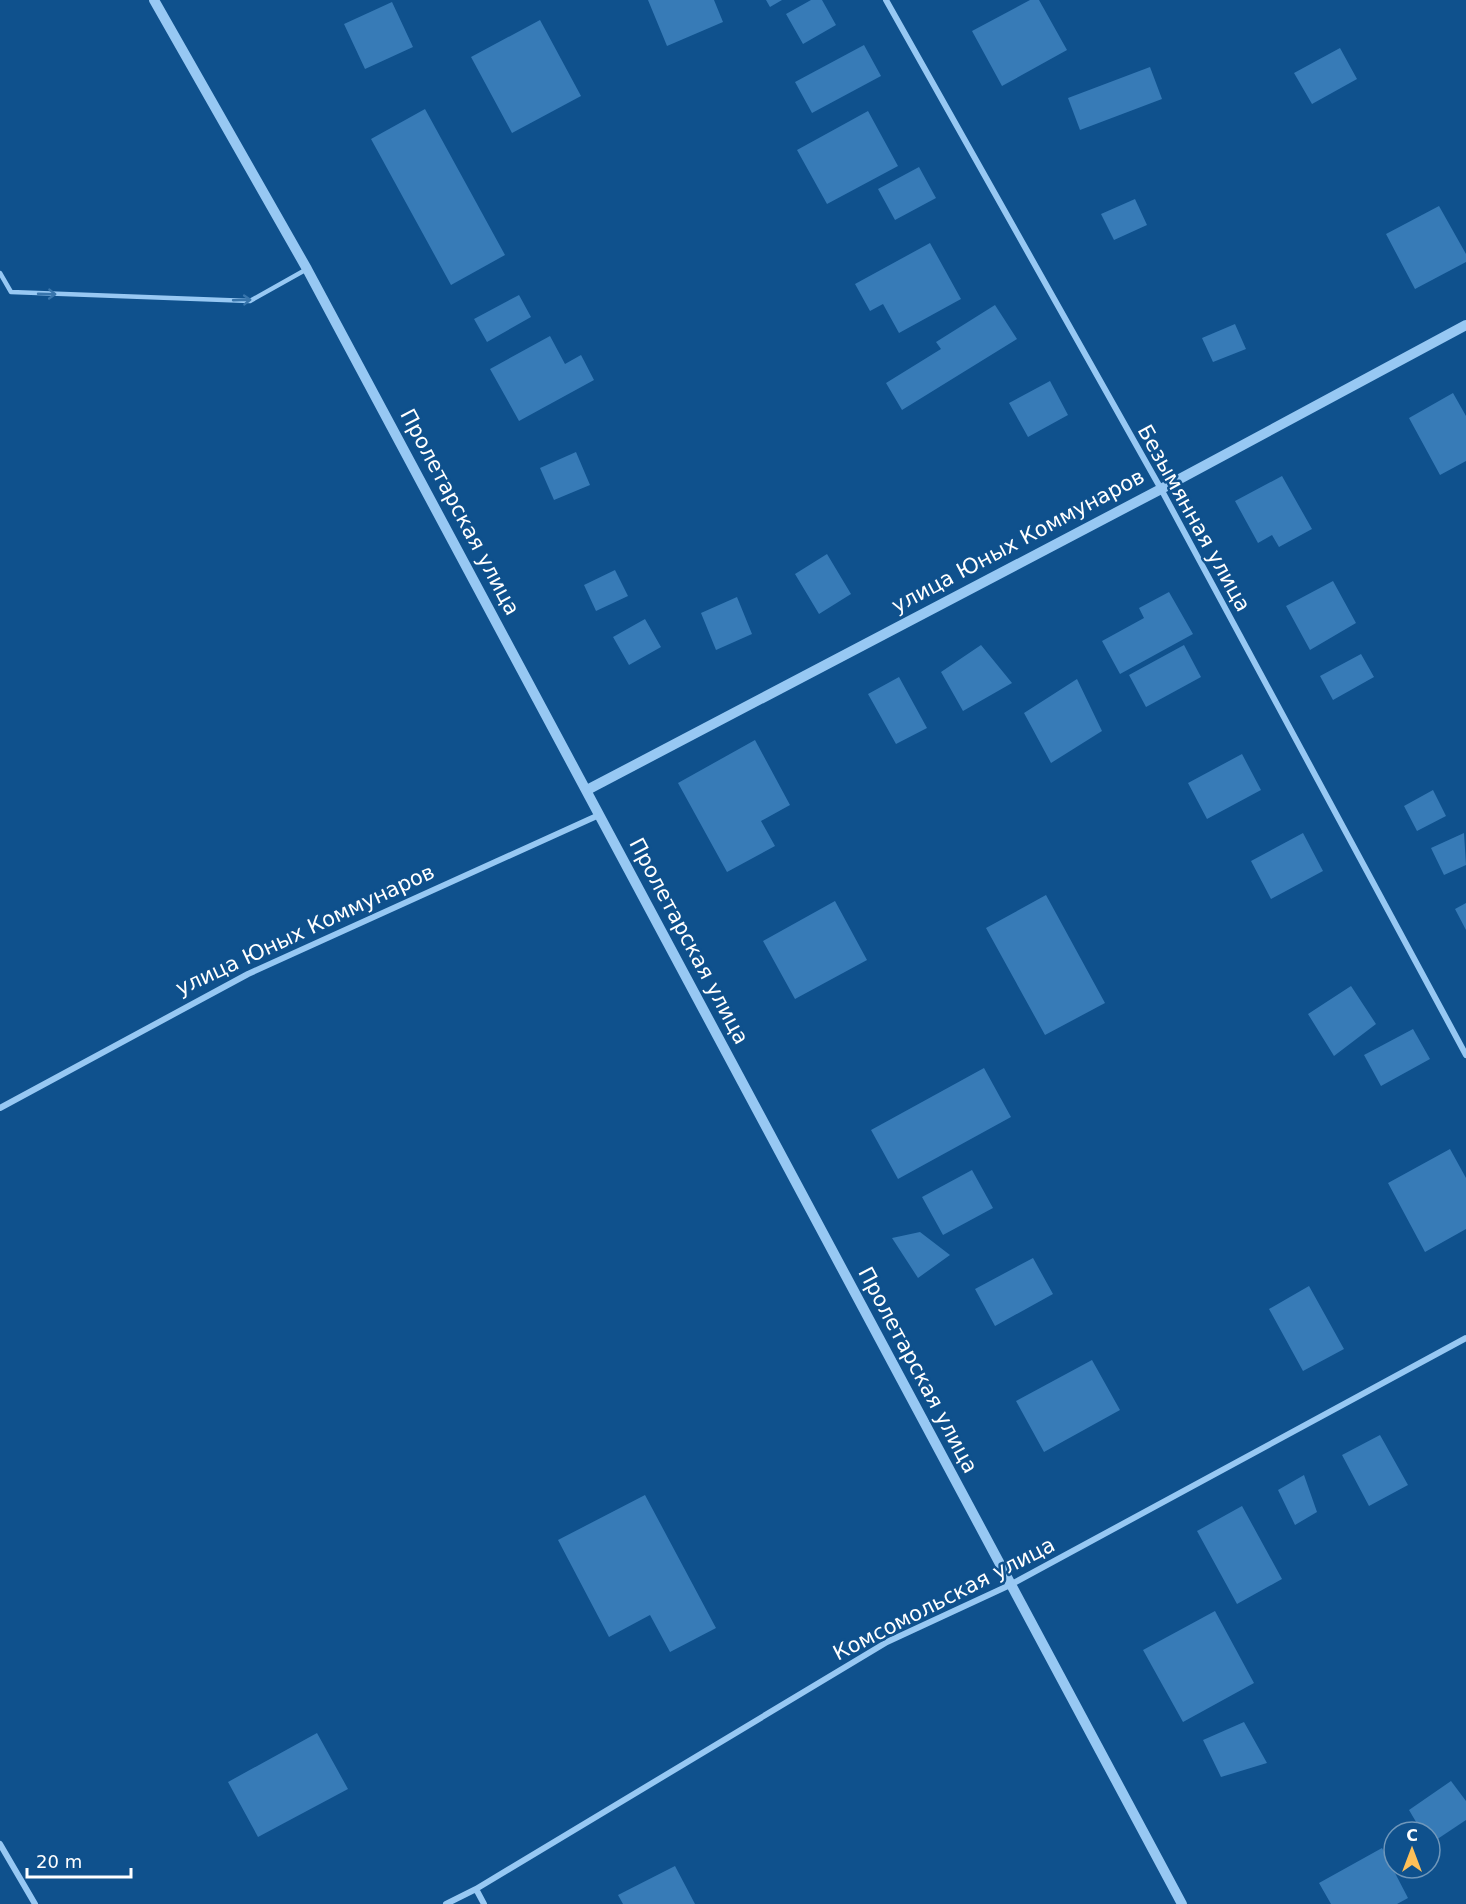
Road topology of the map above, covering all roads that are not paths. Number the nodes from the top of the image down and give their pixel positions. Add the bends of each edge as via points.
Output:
1 (154, 0) edge
2 (886, 0) edge
3 (307, 269) junction
4 (0, 273) edge
5 (1466, 325) edge
6 (1161, 489) junction
7 (587, 790) junction
8 (600, 814) junction
9 (1466, 1055) edge
10 (0, 1108) edge
11 (1466, 1338) edge
12 (1010, 1585) junction
13 (0, 1844) edge
14 (476, 1889) junction
15 (35, 1904) edge
16 (446, 1904) edge
17 (483, 1904) edge
18 (1182, 1904) edge

1 - 3 street, Пролетарская улица
2 - 6 street, Безымянная улица
4 -> 3 lane via 11,292 250,301
3 - 7 street, Пролетарская улица
5 - 6 street, улица Юных Коммунаров
6 - 7 street, улица Юных Коммунаров
6 - 9 street, Безымянная улица
7 - 8 street, Пролетарская улица
8 - 10 street, улица Юных Коммунаров via 248,974
8 - 12 street, Пролетарская улица
11 - 12 street, Комсомольская улица
12 - 14 street, Комсомольская улица via 887,1642
12 - 18 street, Пролетарская улица
13 - 15 street
14 - 16 street, Комсомольская улица
14 - 17 street

